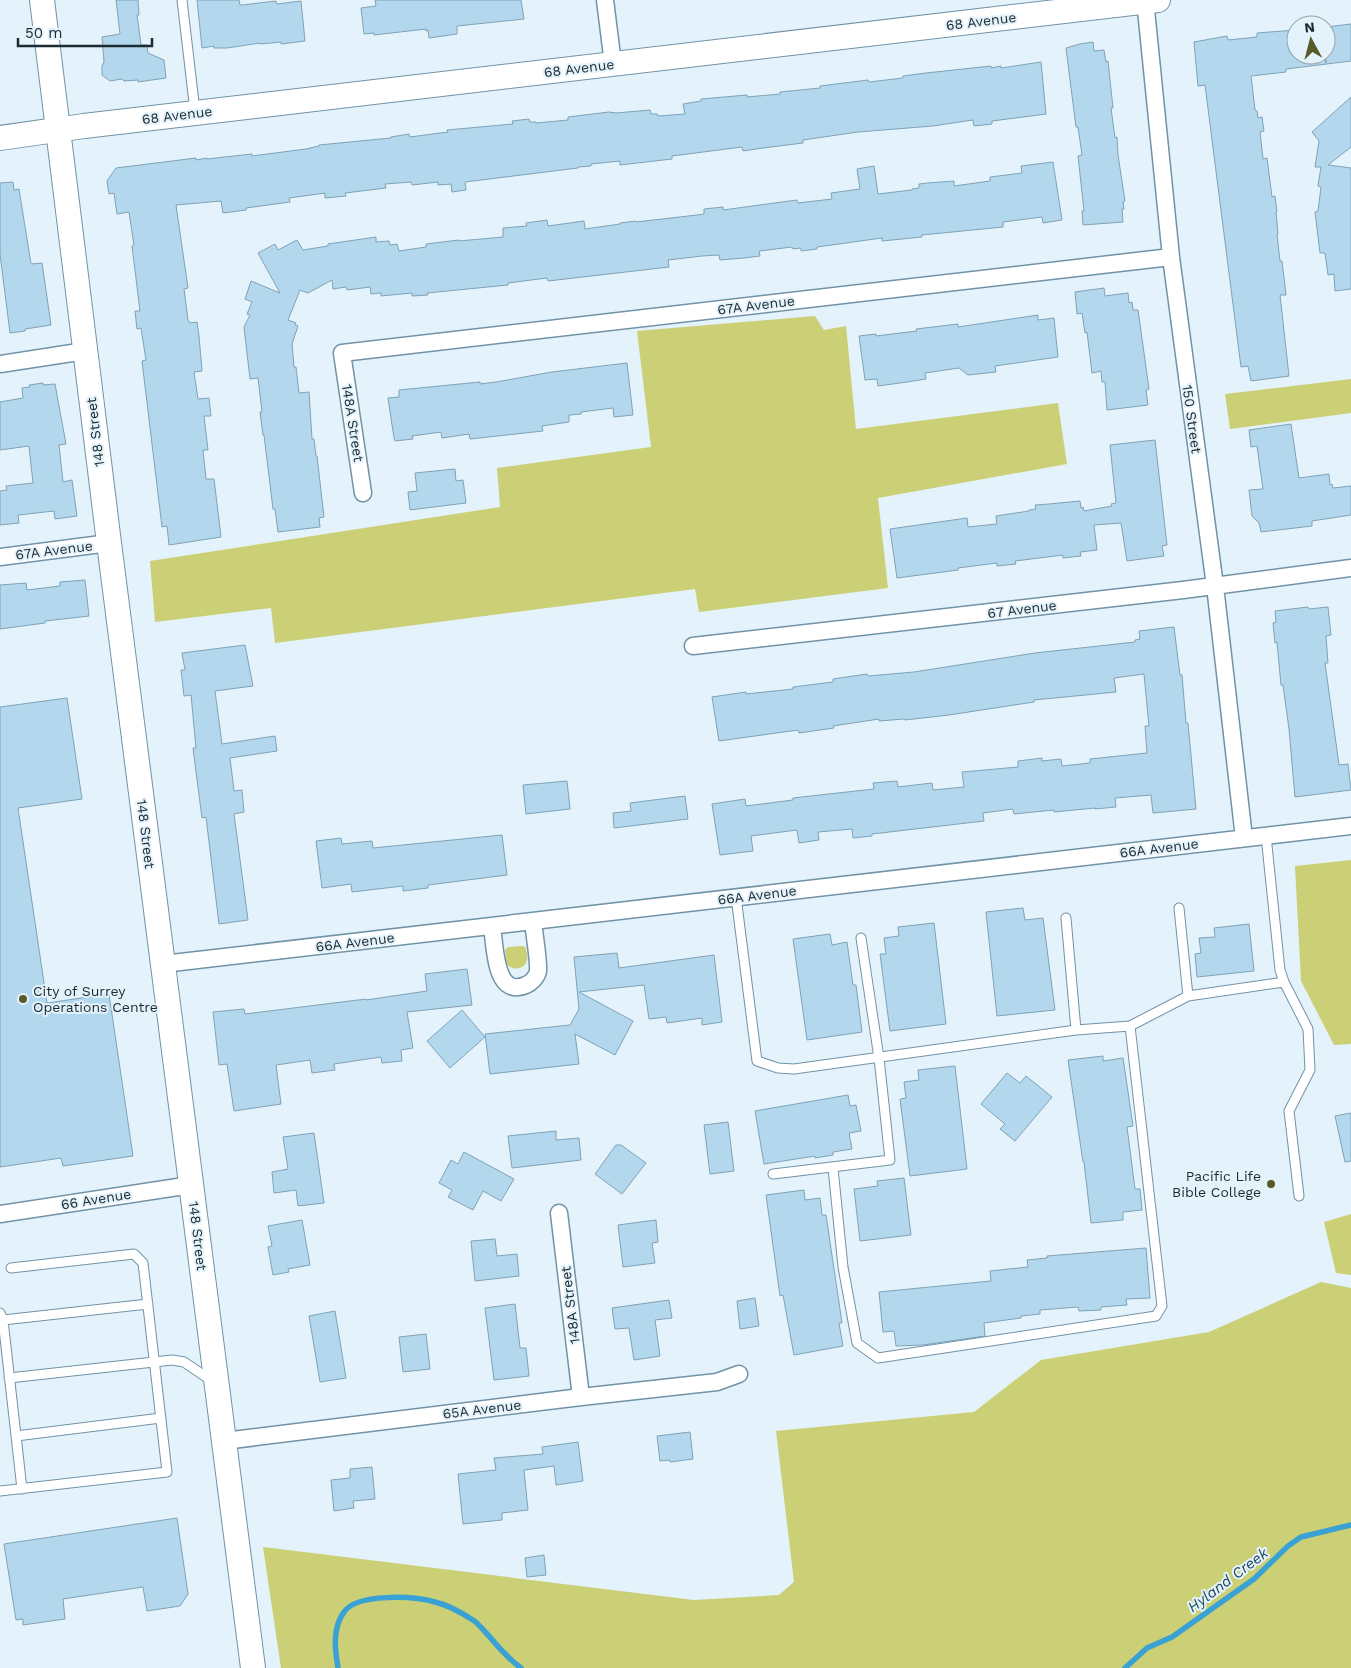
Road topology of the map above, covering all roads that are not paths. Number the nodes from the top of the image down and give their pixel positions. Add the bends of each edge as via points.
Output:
1 (42, 0) edge
2 (182, 0) edge
3 (605, 0) edge
4 (1150, 0) edge
5 (613, 64) junction
6 (196, 113) junction
7 (58, 129) junction
8 (0, 138) edge
9 (1171, 257) junction
10 (86, 351) junction
11 (342, 353) joint
12 (0, 364) edge
13 (363, 493) dead end
14 (109, 543) junction
15 (0, 557) edge
16 (1351, 568) edge
17 (1215, 586) junction
18 (693, 646) dead end
19 (1351, 826) edge
20 (1266, 836) junction
21 (1244, 838) junction
22 (736, 897) junction
23 (1179, 908) dead end
24 (1066, 918) dead end
25 (533, 921) junction
26 (492, 926) junction
27 (861, 938) dead end
28 (163, 964) junction
29 (1284, 982) junction
30 (1188, 996) junction
31 (1130, 1026) junction
32 (1076, 1030) junction
33 (878, 1058) junction
34 (833, 1168) junction
35 (774, 1174) dead end
36 (191, 1185) junction
37 (1299, 1196) dead end
38 (559, 1213) dead end
39 (0, 1214) edge
40 (11, 1268) dead end
41 (148, 1304) junction
42 (1, 1316) edge
43 (154, 1361) junction
44 (739, 1374) dead end
45 (6, 1375) edge
46 (217, 1384) junction
47 (581, 1397) junction
48 (161, 1418) junction
49 (16, 1436) junction
50 (224, 1441) junction
51 (22, 1489) junction
52 (0, 1491) edge
53 (253, 1668) edge

1 - 7 street, 148 Street
2 - 6 lane
3 - 5 street
4 - 5 street, 68 Avenue via 1022,12
4 - 9 street, 150 Street
5 - 6 street, 68 Avenue
6 - 7 street, 68 Avenue
7 - 8 street, 68 Avenue
7 - 10 street, 148 Street
9 - 11 street, 67A Avenue
9 - 17 street, 150 Street
10 - 12 street
10 - 14 street, 148 Street
11 - 13 street, 148A Street
14 - 15 street, 67A Avenue
14 - 28 street, 148 Street
16 - 17 street, 67 Avenue
17 - 18 street, 67 Avenue
17 - 21 street, 150 Street
19 - 20 street, 66A Avenue
20 - 21 street, 66A Avenue
20 - 29 lane via 1280,970
21 - 22 street, 66A Avenue
22 - 25 street, 66A Avenue
22 - 33 lane via 756,1062 794,1069
23 - 30 lane
24 - 32 lane
25 - 26 street, 66A Avenue
25 - 26 street via 538,971 531,982 520,987 507,984 499,974
26 - 28 street, 66A Avenue
27 - 33 lane
28 - 36 street, 148 Street
29 - 30 lane
29 - 37 lane via 1308,1029 1310,1070 1289,1111
30 - 31 lane
31 - 32 lane
31 - 34 lane via 1162,1306 1156,1316 878,1358 857,1343 843,1267
32 - 33 lane
33 - 34 lane via 890,1160
34 - 35 lane
36 - 39 street, 66 Avenue
36 - 46 street, 148 Street
38 - 47 street, 148A Street
40 - 41 lane via 134,1254 143,1262
41 - 42 lane
41 - 43 lane
42 - 45 lane
43 - 45 lane
43 - 46 lane via 184,1362
43 - 48 lane
44 - 47 street, 65A Avenue via 717,1382
45 - 49 lane
46 - 50 street, 148 Street
47 - 50 street, 65A Avenue
48 - 49 lane
48 - 51 lane via 168,1472
49 - 51 lane
50 - 53 street, 148 Street
51 - 52 lane

